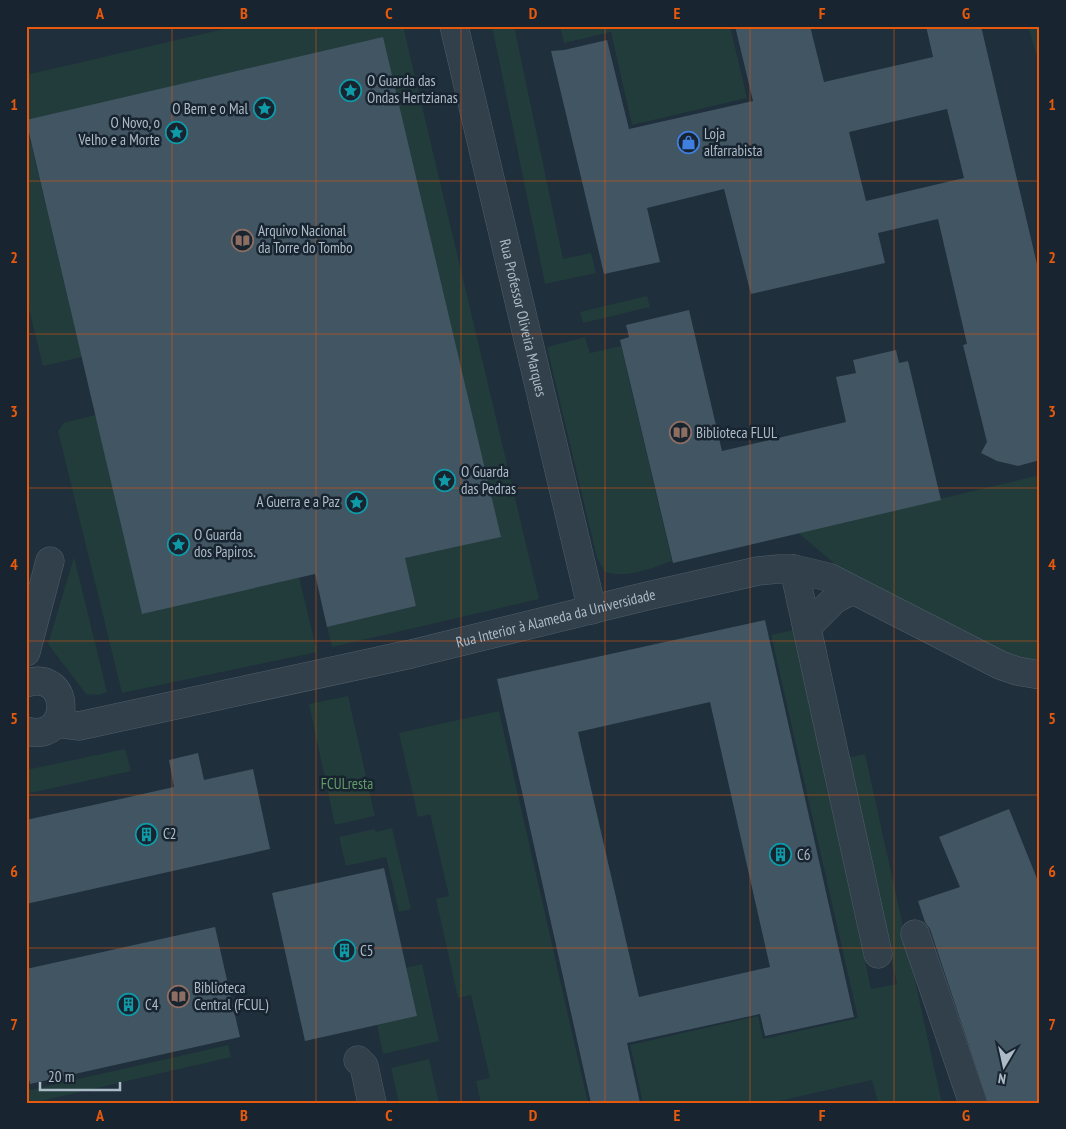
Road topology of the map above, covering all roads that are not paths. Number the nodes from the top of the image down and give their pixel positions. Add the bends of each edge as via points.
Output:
1 (454, 26) edge
2 (50, 560) dead end
3 (794, 569) junction
4 (853, 590) junction
5 (592, 610) junction
6 (807, 627) junction
7 (26, 652) edge
8 (1040, 675) edge
9 (26, 683) edge
10 (56, 723) junction
11 (26, 731) edge
12 (915, 934) dead end
13 (878, 954) dead end
14 (358, 1060) dead end
15 (372, 1103) edge
16 (972, 1103) edge

1 - 5 street, Rua Professor Oliveira Marques
2 - 7 street
3 - 4 street, Rua Interior à Alameda da Universidade via 828,577
3 - 5 street, Rua Interior à Alameda da Universidade via 758,571
3 - 6 street
4 - 6 street via 835,599
4 - 8 street, Rua Interior à Alameda da Universidade via 1000,665
5 - 10 street, Rua Interior à Alameda da Universidade via 411,654 78,726
6 - 13 street
9 - 10 street via 41,681 56,690 62,706
10 - 11 street, Rua Interior à Alameda da Universidade via 43,731
12 - 16 street
14 - 15 street via 364,1066

